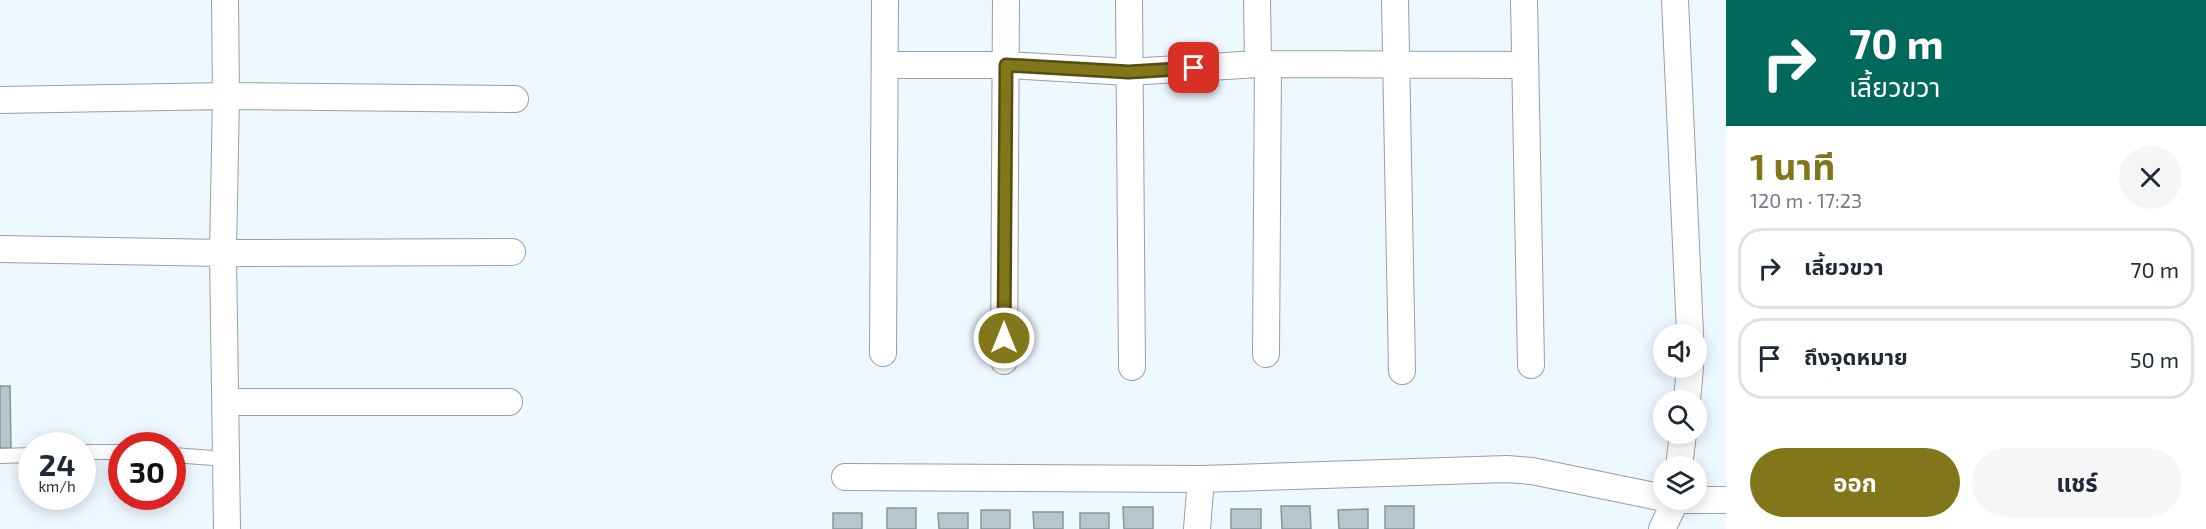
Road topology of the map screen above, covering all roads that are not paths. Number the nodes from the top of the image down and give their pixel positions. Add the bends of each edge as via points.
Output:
1 (225, 0) edge
2 (885, 0) edge
3 (1006, 0) edge
4 (1129, 0) edge
5 (1257, 0) edge
6 (1395, 0) edge
7 (1524, 0) edge
8 (1675, 0) edge
9 (1263, 64) junction
10 (1396, 64) junction
11 (886, 65) junction
12 (1006, 65) junction
13 (1526, 65) junction
14 (1129, 72) junction
15 (226, 96) junction
16 (515, 99) dead end
17 (0, 100) edge
18 (0, 249) edge
19 (512, 252) dead end
20 (224, 253) junction
21 (1690, 324) edge
22 (883, 353) dead end
23 (1266, 354) dead end
24 (1004, 361) dead end
25 (1531, 365) dead end
26 (1132, 367) dead end
27 (1402, 371) dead end
28 (226, 402) junction
29 (509, 402) dead end
30 (18, 455) edge
31 (0, 456) edge
32 (186, 456) edge
33 (227, 459) junction
34 (845, 477) dead end
35 (1201, 478) junction
36 (1653, 495) edge
37 (1707, 500) edge
38 (1726, 500) edge
39 (1668, 510) edge
40 (227, 529) edge
41 (1197, 529) edge
42 (1662, 529) edge

1 - 15 street
2 - 11 street
3 - 12 street
4 - 14 street
5 - 9 street
6 - 10 street
7 - 13 street
8 - 21 street
9 - 10 street
9 - 14 street
9 - 23 street
10 - 13 street
10 - 27 street
11 - 12 street
11 - 22 street
12 - 14 street
12 - 24 street
13 - 25 street
14 - 26 street
15 - 16 street
15 - 17 street
15 - 20 street
18 - 20 street
19 - 20 street
20 - 28 street
28 - 29 street
28 - 33 street
30 - 31 lane
32 - 33 lane
33 - 40 street
34 - 35 street
35 - 36 street via 1507,469
35 - 41 street
37 - 38 street
39 - 42 street

